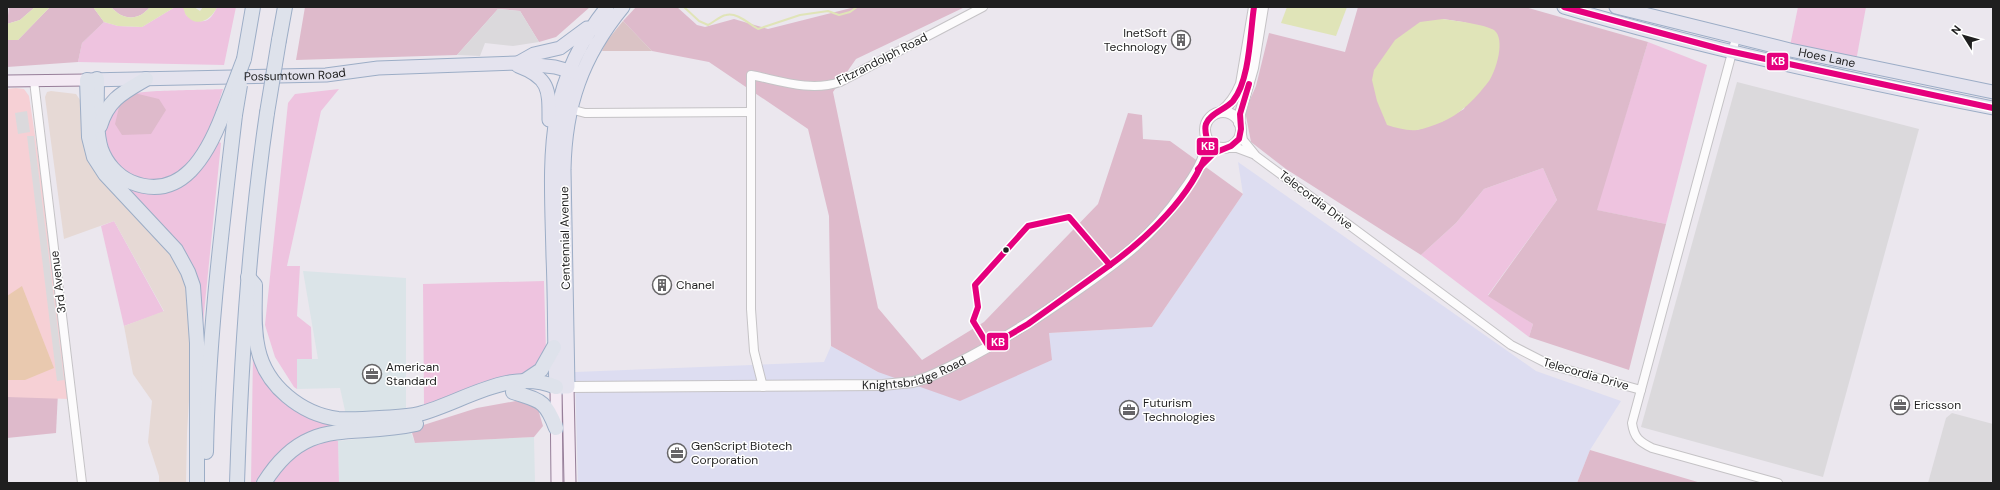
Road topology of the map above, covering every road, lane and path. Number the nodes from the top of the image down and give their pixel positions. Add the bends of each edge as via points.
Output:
1 (253, 7) edge
2 (285, 7) edge
3 (607, 7) edge
4 (623, 7) edge
5 (983, 7) edge
6 (1254, 7) edge
7 (1263, 7) edge
8 (1564, 7) edge
9 (1616, 7) edge
10 (598, 18) junction
11 (1736, 38) junction
12 (1732, 52) junction
13 (514, 63) junction
14 (575, 72) junction
15 (146, 79) junction
16 (92, 80) junction
17 (7, 81) edge
18 (34, 81) junction
19 (1993, 92) edge
20 (1993, 108) edge
21 (570, 109) junction
22 (751, 112) junction
23 (1221, 112) junction
24 (229, 115) junction
25 (1240, 126) junction
26 (99, 130) junction
27 (1208, 140) junction
28 (552, 146) junction
29 (1224, 148) junction
30 (1256, 156) junction
31 (1198, 169) junction
32 (248, 277) junction
33 (554, 347) junction
34 (518, 387) junction
35 (562, 387) junction
36 (763, 387) junction
37 (1641, 390) junction
38 (556, 428) junction
39 (82, 483) edge
40 (197, 483) edge
41 (206, 483) edge
42 (237, 483) edge
43 (264, 483) edge
44 (557, 483) edge
45 (570, 483) edge
46 (1778, 483) edge

1 - 24 highway, bridge via 244,59
2 - 32 highway, bridge via 259,169
3 - 10 highway, Centennial Avenue
4 - 14 highway, Centennial Avenue
5 - 22 street, Fitzrandolph Road via 828,86 808,87 751,75
6 - 23 street via 1241,84 1236,96
7 - 25 street via 1253,68 1240,114
8 - 12 highway, Hoes Lane via 1643,31
9 - 11 highway, Hoes Lane
10 - 13 highway via 576,38 560,48 534,54
10 - 14 highway, Centennial Avenue via 581,46
11 - 12 street, Telecordia Drive
11 - 19 highway, Hoes Lane
12 - 20 highway, Hoes Lane
12 - 37 street, Telecordia Drive
13 - 14 highway, Possumtown Road
13 - 15 highway, Possumtown Road via 378,68 326,75
13 - 28 highway via 537,75 546,84
14 - 21 highway, Centennial Avenue
14 - 28 highway, Centennial Avenue via 557,108
15 - 16 highway, Possumtown Road
15 - 26 highway via 122,93 110,104
16 - 18 main road, Possumtown Road
16 - 26 highway
16 - 40 highway via 89,137 94,157 105,174 176,250 193,286 197,343
17 - 18 main road, Possumtown Road
18 - 39 street, 3rd Avenue
21 - 22 street via 585,113
21 - 35 highway, Centennial Avenue via 564,170
22 - 36 street via 751,309 754,351
23 - 25 street via 1232,114
23 - 27 street via 1210,117 1205,125
24 - 26 highway via 202,158 178,180 159,186 141,185 118,175 101,150
24 - 41 highway via 208,395
25 - 29 street via 1239,139
25 - 30 street, Telecordia Drive via 1243,140
27 - 29 street via 1212,145
27 - 31 street, Knightsbridge Road
28 - 33 highway, Centennial Avenue
29 - 30 street, Telecordia Drive via 1237,148
29 - 31 street, Knightsbridge Road via 1210,156
30 - 37 street, Telecordia Drive via 1521,352 1550,365
31 - 36 street, Knightsbridge Road via 1150,234 1026,326 998,343 926,378 896,384
32 - 34 highway via 255,285 255,335 265,369 283,392 311,411 349,420 406,417 429,411 491,386 506,383
32 - 42 highway
33 - 34 highway via 541,370
33 - 35 highway, Centennial Avenue
34 - 35 highway via 544,382
34 - 38 highway via 549,410
34 - 43 highway via 424,422 381,429 336,432 312,438 281,460
35 - 36 street, Knightsbridge Road
35 - 38 main road, Centennial Avenue
35 - 45 main road, Centennial Avenue
37 - 46 street via 1632,423 1634,435 1642,443
38 - 44 main road, Centennial Avenue

